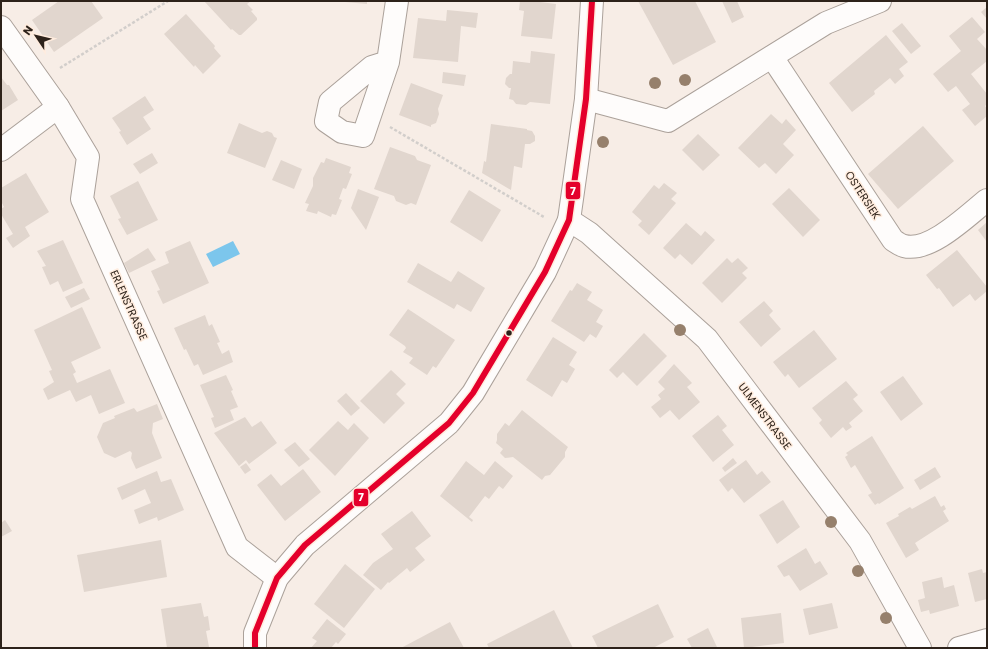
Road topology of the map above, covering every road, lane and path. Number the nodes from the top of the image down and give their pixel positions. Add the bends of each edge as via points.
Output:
1 (168, 1) edge
2 (397, 1) edge
3 (592, 1) edge
4 (880, 1) edge
5 (1, 27) edge
6 (772, 57) junction
7 (388, 62) junction
8 (39, 81) junction
9 (586, 99) junction
10 (58, 107) junction
11 (371, 116) junction
12 (1, 150) edge
13 (987, 200) edge
14 (569, 220) junction
15 (277, 578) junction
16 (987, 640) edge
17 (255, 648) edge
18 (920, 648) edge
19 (960, 648) edge

1 - 8 path
2 - 7 street
3 - 9 street
4 - 6 street via 826,23
5 - 8 street, ERLENSTRASSE
6 - 9 street via 668,121
6 - 13 street, OSTERSIEK via 892,240 904,246 918,246 935,240
7 - 11 street
7 - 11 street via 372,67 330,102 326,121 342,132 363,136
8 - 10 street, ERLENSTRASSE
9 - 14 street
10 - 12 street
10 - 15 street, ERLENSTRASSE via 88,157 82,199 237,547
11 - 14 path via 545,218
14 - 15 street via 545,272 474,393 449,423 306,545
14 - 18 street, ULMENSTRASSE via 589,233 707,339 860,541
15 - 17 street via 255,633
16 - 19 street

